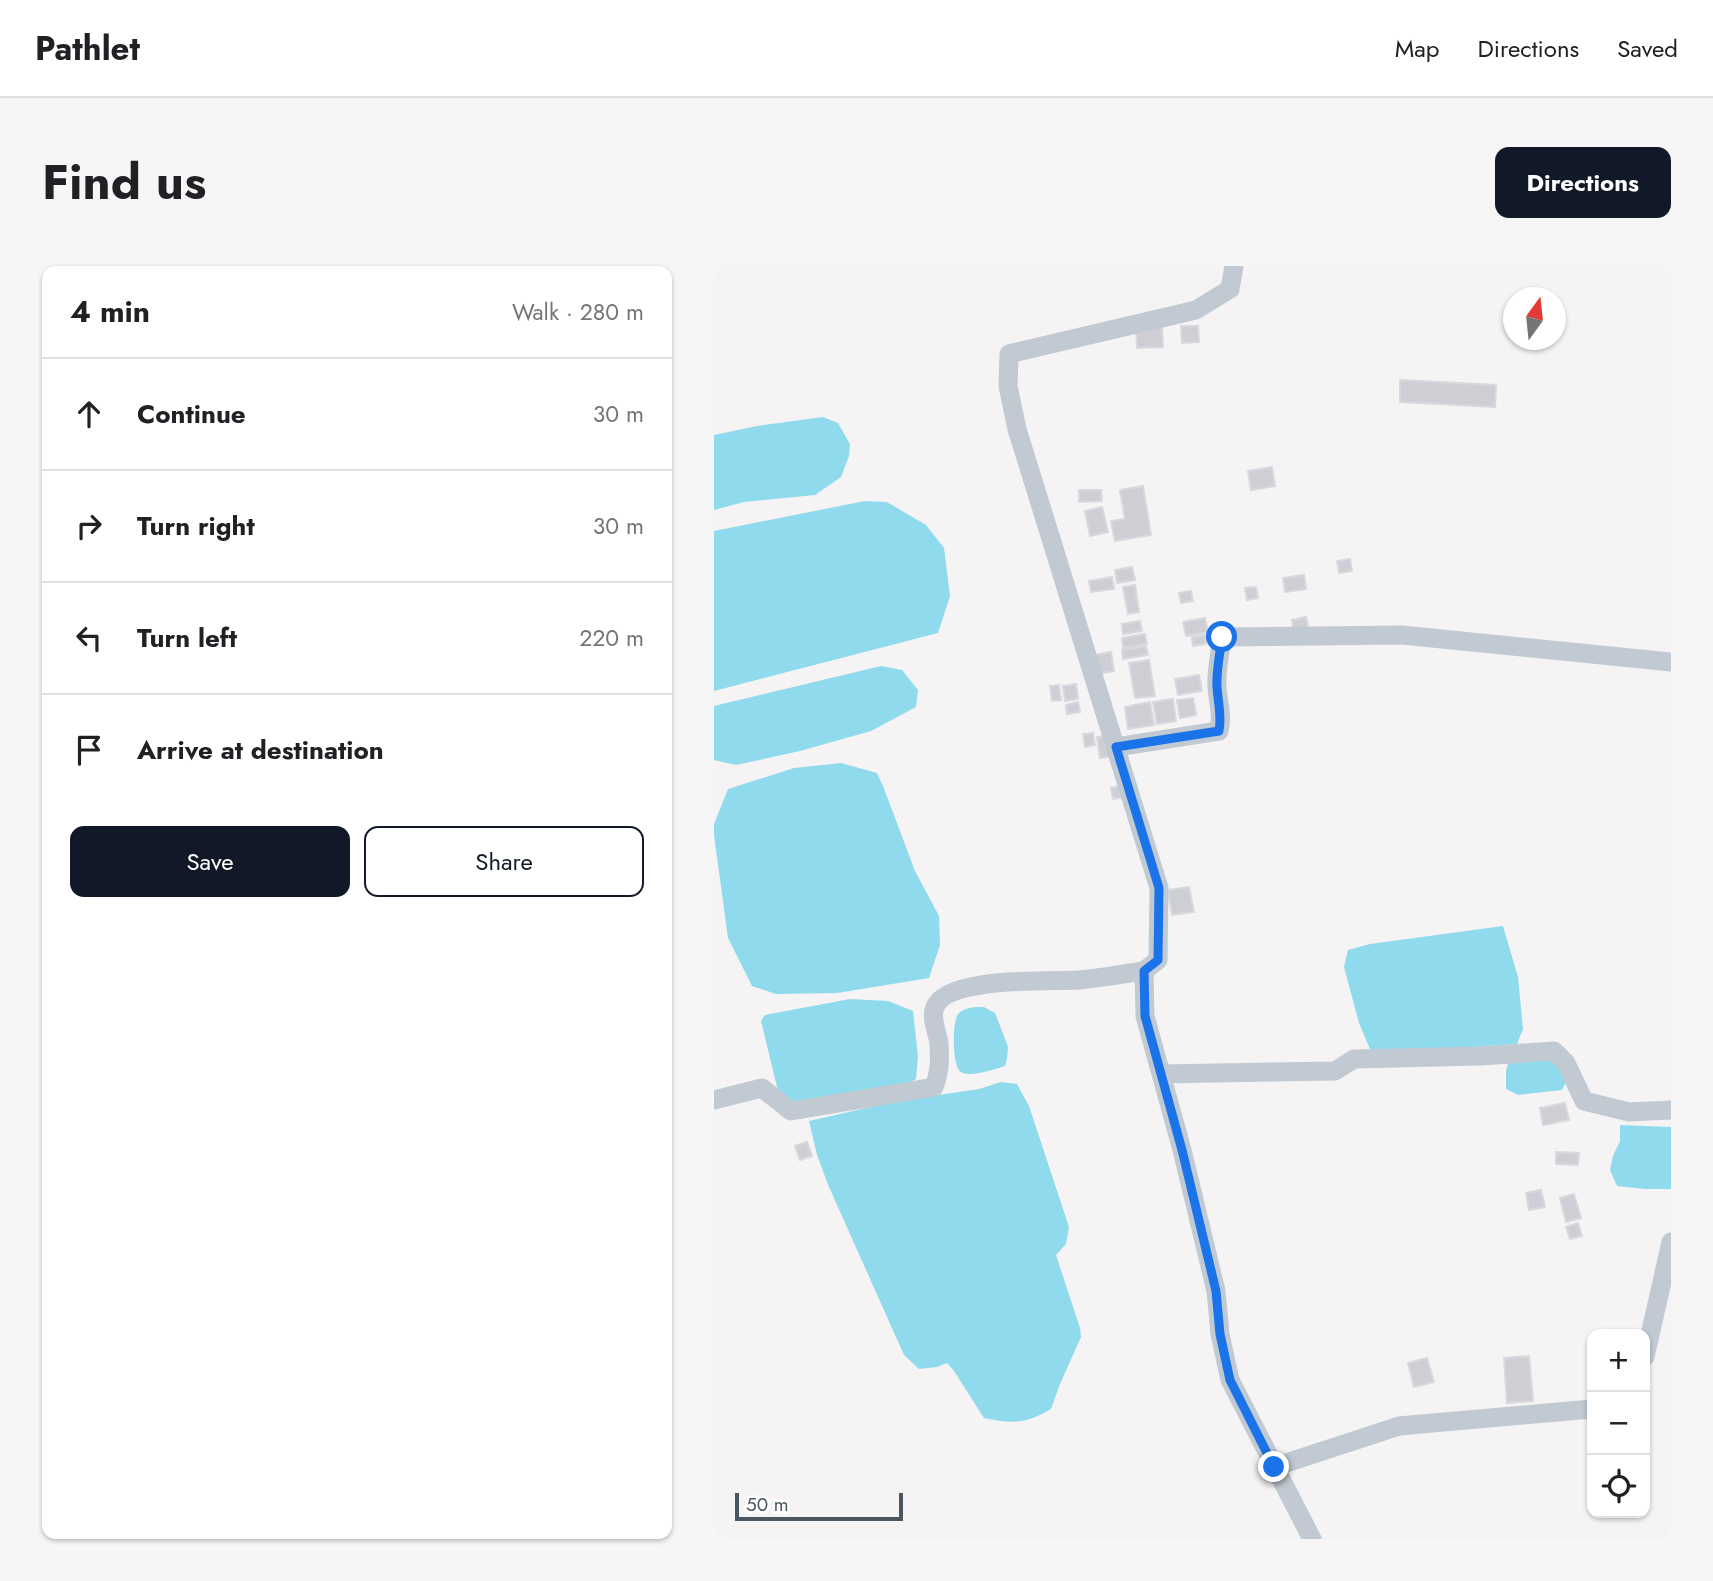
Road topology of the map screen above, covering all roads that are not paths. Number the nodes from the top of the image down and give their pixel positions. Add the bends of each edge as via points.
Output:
1 (1234, 266) edge
2 (1671, 662) edge
3 (1116, 747) junction
4 (1144, 971) junction
5 (1161, 1074) junction
6 (714, 1100) edge
7 (1671, 1110) edge
8 (1671, 1242) edge
9 (1650, 1335) edge
10 (1587, 1409) edge
11 (1274, 1467) junction
12 (1312, 1539) edge

1 - 3 street via 1230,289 1196,310 1009,354 1008,386 1017,429
2 - 3 street via 1402,635 1222,637 1219,731
3 - 4 street via 1159,888 1158,960
4 - 5 street via 1145,1016
4 - 6 street via 1081,980 979,984 945,995 935,1007 940,1062 934,1087 791,1111 762,1088
5 - 7 street via 1335,1071 1354,1059 1554,1051 1566,1063 1584,1101 1629,1112
5 - 11 street via 1216,1291 1230,1380
8 - 9 street
10 - 11 street via 1399,1426
11 - 12 street

